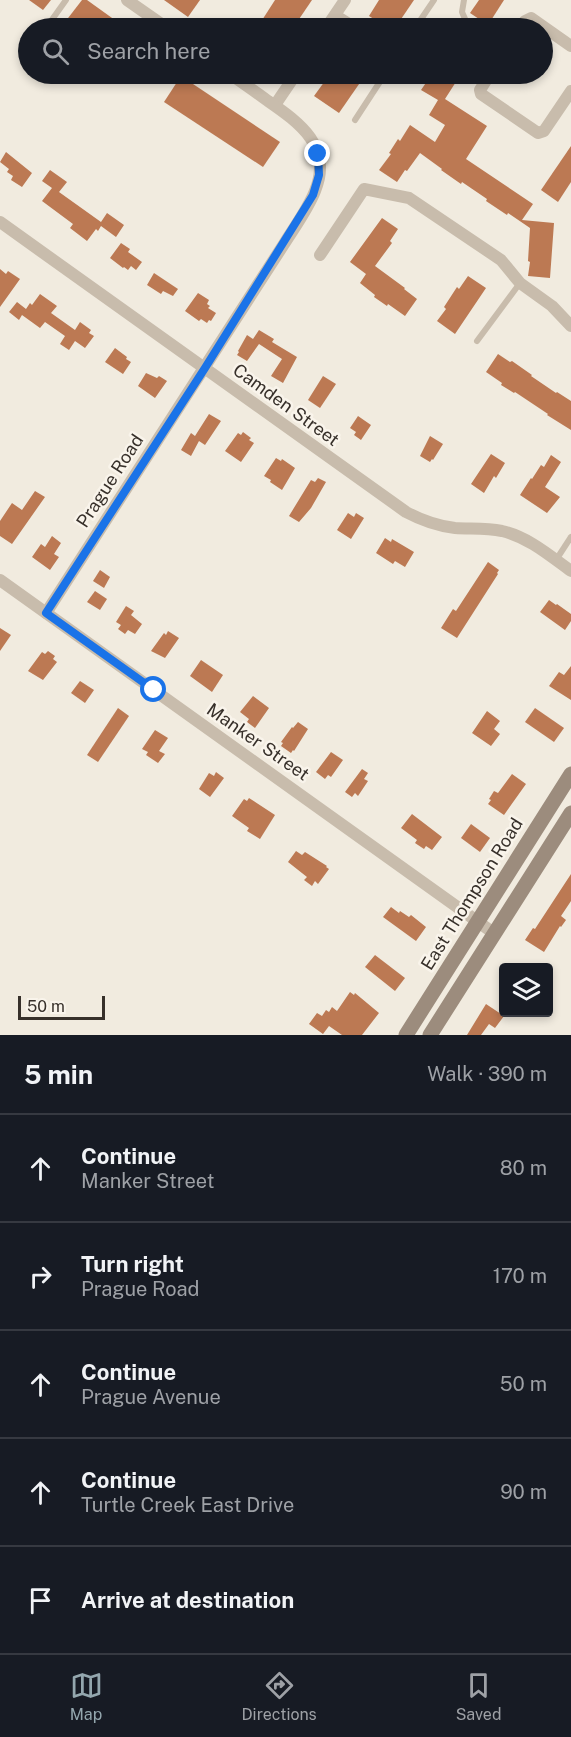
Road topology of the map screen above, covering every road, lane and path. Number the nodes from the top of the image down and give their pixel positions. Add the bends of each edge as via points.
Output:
1 (66, 0) edge
2 (127, 0) edge
3 (345, 0) edge
4 (434, 0) edge
5 (464, 0) edge
6 (337, 13) junction
7 (53, 18) edge
8 (153, 18) edge
9 (333, 18) edge
10 (345, 18) edge
11 (422, 18) edge
12 (465, 18) edge
13 (553, 33) edge
14 (571, 46) edge
15 (245, 84) edge
16 (289, 84) edge
17 (379, 84) edge
18 (484, 84) edge
19 (571, 92) edge
20 (275, 105) junction
21 (567, 108) edge
22 (355, 120) dead end
23 (0, 222) edge
24 (320, 255) dead end
25 (520, 283) junction
26 (571, 326) edge
27 (477, 341) dead end
28 (205, 368) junction
29 (571, 537) edge
30 (569, 544) edge
31 (556, 560) junction
32 (571, 571) edge
33 (0, 580) edge
34 (46, 613) junction
35 (571, 774) edge
36 (571, 813) edge
37 (478, 921) junction
38 (495, 934) junction
39 (405, 1035) edge
40 (430, 1035) edge

1 - 7 lane
2 - 8 street
3 - 6 street
4 - 11 lane
5 - 12 lane
6 - 9 street
6 - 10 lane
13 - 14 street
15 - 20 street, Prague Road
16 - 20 street
17 - 22 lane
18 - 21 street via 481,94 536,132 544,131
19 - 21 street
20 - 28 street, Prague Road via 309,134 318,154 318,180 313,195
23 - 28 street, Camden Street
24 - 25 street via 364,189 409,198 501,260
25 - 26 street via 552,306
25 - 27 lane
28 - 31 street, Camden Street via 413,516 443,526 510,533
28 - 34 street, Prague Road
29 - 30 lane
30 - 31 lane
31 - 32 street, Camden Street
33 - 34 street, Manker Street
34 - 37 street, Manker Street
35 - 37 main road, East Thompson Road
36 - 38 main road
37 - 38 street, Manker Street
37 - 39 main road, East Thompson Road
38 - 40 main road

